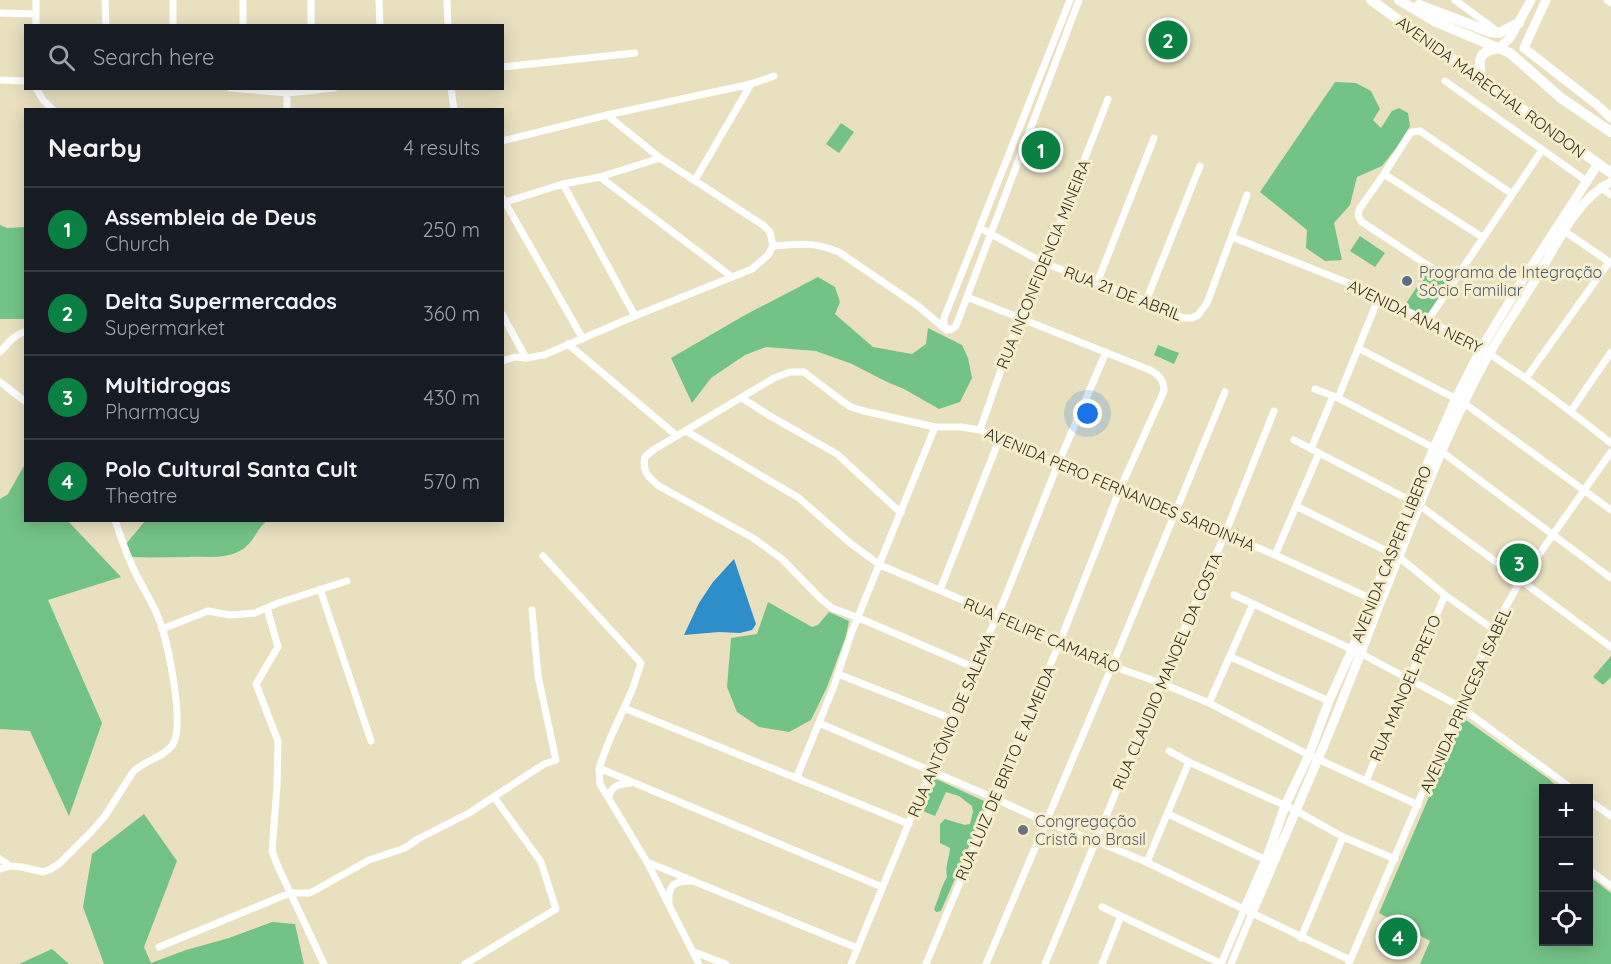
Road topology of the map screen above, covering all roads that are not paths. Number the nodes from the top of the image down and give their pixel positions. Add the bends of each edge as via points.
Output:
1 (36, 0) edge
2 (105, 0) edge
3 (173, 0) edge
4 (243, 0) edge
5 (311, 0) edge
6 (379, 0) edge
7 (447, 0) edge
8 (1070, 0) edge
9 (1079, 0) edge
10 (1371, 0) edge
11 (1399, 0) edge
12 (1406, 0) edge
13 (1455, 0) edge
14 (1531, 0) edge
15 (1546, 0) edge
16 (1607, 0) edge
17 (1611, 3) edge
18 (0, 13) edge
19 (36, 14) junction
20 (1066, 22) junction
21 (1519, 23) junction
22 (36, 24) edge
23 (106, 24) edge
24 (173, 24) edge
25 (243, 24) edge
26 (311, 24) edge
27 (380, 24) edge
28 (448, 24) edge
29 (1499, 33) junction
30 (1499, 48) junction
31 (635, 52) dead end
32 (504, 67) edge
33 (774, 76) dead end
34 (1481, 79) junction
35 (0, 80) edge
36 (24, 81) edge
37 (1445, 81) dead end
38 (751, 84) junction
39 (37, 90) edge
40 (254, 90) edge
41 (312, 90) edge
42 (451, 90) edge
43 (287, 93) junction
44 (1108, 99) dead end
45 (51, 108) edge
46 (287, 108) edge
47 (454, 108) edge
48 (607, 115) junction
49 (1611, 118) edge
50 (1021, 123) junction
51 (1031, 127) junction
52 (1611, 132) edge
53 (1154, 138) dead end
54 (504, 141) edge
55 (1542, 150) junction
56 (660, 158) junction
57 (1598, 164) junction
58 (1200, 166) dead end
59 (1611, 173) edge
60 (1384, 174) junction
61 (600, 177) junction
62 (695, 180) junction
63 (1588, 182) junction
64 (1611, 182) edge
65 (563, 184) junction
66 (1600, 187) junction
67 (1512, 194) junction
68 (1247, 195) dead end
69 (1611, 195) edge
70 (504, 201) edge
71 (980, 228) junction
72 (1564, 231) junction
73 (991, 235) junction
74 (1232, 237) junction
75 (1482, 237) junction
76 (773, 246) junction
77 (1044, 263) junction
78 (1610, 263) edge
79 (732, 277) junction
80 (1453, 282) junction
81 (1097, 283) junction
82 (967, 297) junction
83 (1379, 297) junction
84 (1146, 301) junction
85 (635, 316) junction
86 (504, 318) edge
87 (1019, 318) junction
88 (1428, 320) junction
89 (947, 330) junction
90 (24, 332) edge
91 (583, 339) junction
92 (568, 344) junction
93 (1358, 348) junction
94 (1486, 350) junction
95 (0, 352) edge
96 (1106, 352) junction
97 (1611, 352) edge
98 (526, 358) junction
99 (504, 360) edge
100 (1526, 378) junction
101 (0, 382) edge
102 (1315, 389) dead end
103 (1224, 392) dead end
104 (1335, 397) junction
105 (742, 398) junction
106 (24, 400) edge
107 (1460, 401) junction
108 (1274, 411) dead end
109 (1570, 411) junction
110 (935, 427) junction
111 (980, 430) junction
112 (686, 431) junction
113 (677, 436) junction
114 (999, 440) junction
115 (1294, 440) dead end
116 (1611, 443) edge
117 (1311, 449) junction
118 (1438, 450) junction
119 (1611, 452) edge
120 (1319, 453) junction
121 (1058, 464) junction
122 (1120, 489) junction
123 (1584, 492) junction
124 (1416, 503) junction
125 (1296, 506) junction
126 (1611, 510) edge
127 (901, 513) junction
128 (1175, 513) junction
129 (116, 522) edge
130 (1225, 534) junction
131 (1553, 534) junction
132 (1275, 555) junction
133 (1395, 555) junction
134 (543, 556) dead end
135 (880, 565) junction
136 (1611, 578) edge
137 (1521, 580) junction
138 (347, 581) dead end
139 (320, 589) junction
140 (940, 590) junction
141 (1234, 595) dead end
142 (1445, 595) junction
143 (1372, 599) junction
144 (1253, 604) junction
145 (267, 608) junction
146 (532, 610) dead end
147 (998, 615) junction
148 (859, 618) junction
149 (162, 629) junction
150 (1493, 629) junction
151 (1059, 644) junction
152 (1611, 647) edge
153 (1356, 652) junction
154 (1231, 657) junction
155 (1112, 666) junction
156 (973, 667) junction
157 (838, 674) junction
158 (1408, 680) junction
159 (1161, 683) junction
160 (1329, 701) junction
161 (1209, 703) junction
162 (1459, 706) junction
163 (624, 708) junction
164 (952, 719) junction
165 (819, 723) junction
166 (371, 741) dead end
167 (1169, 751) dead end
168 (1314, 757) junction
169 (1189, 762) junction
170 (599, 768) junction
171 (930, 771) junction
172 (795, 778) junction
173 (1366, 781) junction
174 (632, 782) junction
175 (1561, 784) edge
176 (494, 797) junction
177 (994, 798) junction
178 (609, 799) junction
179 (1593, 803) edge
180 (1418, 805) junction
181 (1285, 806) junction
182 (1295, 810) junction
183 (1168, 814) junction
184 (1611, 816) edge
185 (1046, 822) junction
186 (909, 824) junction
187 (1343, 837) junction
188 (1096, 841) junction
189 (0, 859) edge
190 (1395, 859) junction
191 (1266, 860) junction
192 (648, 862) junction
193 (1147, 862) junction
194 (10, 866) junction
195 (0, 869) edge
196 (1593, 873) edge
197 (692, 880) junction
198 (1611, 886) edge
199 (882, 887) junction
200 (290, 893) junction
201 (669, 904) junction
202 (1102, 907) dead end
203 (1248, 912) junction
204 (1121, 916) junction
205 (1301, 938) junction
206 (159, 947) dead end
207 (857, 948) junction
208 (694, 952) junction
209 (1350, 962) edge
210 (324, 964) edge
211 (465, 964) edge
212 (699, 964) edge
213 (726, 964) edge
214 (851, 964) edge
215 (926, 964) edge
216 (986, 964) edge
217 (1045, 964) edge
218 (1102, 964) edge
219 (1222, 964) edge
220 (1231, 964) edge

1 - 19 street
2 - 23 street
3 - 24 street
4 - 25 street
5 - 26 street
6 - 27 street
7 - 28 street
8 - 20 street
9 - 20 street
10 - 34 main road, AVENIDA MARECHAL RONDON
11 - 30 main road, AVENIDA MARECHAL RONDON via 1436,22
12 - 29 main road
13 - 29 street
14 - 21 street
15 - 49 street via 1524,48
16 - 17 street
18 - 19 street
19 - 22 street
20 - 50 street via 1046,58
20 - 51 street
21 - 29 main road
21 - 30 street
30 - 34 main road via 1482,54
30 - 52 main road, AVENIDA MARECHAL RONDON
31 - 32 street
33 - 38 street
34 - 57 main road, AVENIDA MARECHAL RONDON
35 - 36 street
37 - 55 street
38 - 48 street
38 - 62 street
39 - 45 street
40 - 43 street
41 - 43 street
42 - 47 street
43 - 46 street
44 - 77 street, RUA INCONFIDENCIA MINEIRA
48 - 54 street
48 - 56 street
50 - 51 street
50 - 71 street
51 - 73 street
53 - 81 street
55 - 63 street
55 - 67 street
56 - 61 street
56 - 62 street
57 - 59 main road, AVENIDA MARECHAL RONDON
57 - 63 street, AVENIDA CASPER LIBERO
58 - 84 street
60 - 67 street via 1408,135 1420,131
60 - 75 street
60 - 80 street via 1358,217
61 - 65 street
61 - 79 street
62 - 76 street via 763,225 770,232
63 - 94 street, AVENIDA CASPER LIBERO via 1534,261
64 - 66 street, AVENIDA CASPER LIBERO
65 - 70 street
65 - 85 street
66 - 69 street
66 - 72 street, AVENIDA CASPER LIBERO
67 - 75 street
68 - 74 street
70 - 91 street
71 - 73 street, RUA 21 DE ABRIL
71 - 89 street via 944,318
72 - 78 street
72 - 94 street, AVENIDA CASPER LIBERO via 1513,317
73 - 77 street, RUA 21 DE ABRIL
73 - 82 street
74 - 83 street, AVENIDA ANA NERY
74 - 84 street, RUA 21 DE ABRIL via 1202,311 1186,318
75 - 80 street
76 - 79 street via 761,263
76 - 89 street via 808,243 839,252
77 - 81 street, RUA 21 DE ABRIL
77 - 87 street, RUA INCONFIDENCIA MINEIRA
78 - 100 street
79 - 85 street
80 - 88 street
81 - 84 street, RUA 21 DE ABRIL
82 - 87 street
82 - 89 street via 956,326
83 - 88 street, AVENIDA ANA NERY
83 - 93 street
85 - 91 street
86 - 98 street
87 - 96 street
87 - 111 street, RUA INCONFIDENCIA MINEIRA
88 - 94 street, AVENIDA ANA NERY
90 - 95 street
91 - 92 street
92 - 98 street
92 - 113 street
93 - 104 street
93 - 107 street
94 - 100 street, AVENIDA ANA NERY
94 - 107 street, AVENIDA CASPER LIBERO
96 - 121 street, RUA ANTÔNIO DE SALEMA
96 - 122 street, RUA LUIZ DE BRITO E ALMEIDA via 1150,370 1160,377 1164,391
97 - 109 street
98 - 99 street
100 - 109 street, AVENIDA ANA NERY
101 - 106 street
102 - 104 street
103 - 128 street
104 - 117 street
104 - 118 street
105 - 110 street, AVENIDA PERO FERNANDES SARDINHA via 782,375 799,371 851,407
105 - 112 street
105 - 127 street via 837,454
107 - 118 street, AVENIDA CASPER LIBERO
107 - 123 street
108 - 130 street, RUA CLAUDIO MANOEL DA COSTA
109 - 116 street, AVENIDA ANA NERY
110 - 111 street, AVENIDA PERO FERNANDES SARDINHA
110 - 127 street
111 - 114 street, AVENIDA PERO FERNANDES SARDINHA
112 - 113 street
112 - 135 street, RUA FELIPE CAMARÃO via 800,498
113 - 148 street via 645,457 644,471 648,477 753,538 782,559 820,599
114 - 121 street, AVENIDA PERO FERNANDES SARDINHA
114 - 140 street
115 - 117 street
117 - 120 street
118 - 124 street, AVENIDA CASPER LIBERO
118 - 131 street
119 - 123 street, AVENIDA PRINCESA ISABEL
120 - 124 street
120 - 125 street
121 - 122 street, AVENIDA PERO FERNANDES SARDINHA
121 - 147 street, RUA ANTÔNIO DE SALEMA
122 - 128 street, AVENIDA PERO FERNANDES SARDINHA
122 - 151 street, RUA LUIZ DE BRITO E ALMEIDA
123 - 126 street
123 - 131 street, AVENIDA PRINCESA ISABEL
124 - 133 street, AVENIDA CASPER LIBERO
124 - 137 street
125 - 132 street
125 - 133 street
127 - 135 street
128 - 130 street, AVENIDA PERO FERNANDES SARDINHA
128 - 155 street
129 - 149 street
130 - 132 street, AVENIDA PERO FERNANDES SARDINHA
130 - 159 street, RUA CLAUDIO MANOEL DA COSTA
131 - 136 street
131 - 137 street, AVENIDA PRINCESA ISABEL
132 - 143 street, AVENIDA PERO FERNANDES SARDINHA
133 - 142 street
133 - 143 street, AVENIDA CASPER LIBERO
133 - 153 street, AVENIDA CASPER LIBERO
134 - 163 street via 641,663
135 - 140 street, RUA FELIPE CAMARÃO
135 - 148 street
137 - 150 street, AVENIDA PRINCESA ISABEL
137 - 152 street
138 - 139 street
139 - 145 street
139 - 166 street
140 - 147 street, RUA FELIPE CAMARÃO
141 - 144 street
142 - 150 street
142 - 158 street, RUA MANOEL PRETO
143 - 153 street, AVENIDA CASPER LIBERO
144 - 153 street
144 - 154 street
145 - 149 street via 230,615 208,612
145 - 200 street via 278,647 256,684 278,741 272,851
146 - 176 street via 538,676 556,760
147 - 151 street, RUA FELIPE CAMARÃO
147 - 156 street, RUA ANTÔNIO DE SALEMA
148 - 156 street
148 - 157 street
149 - 194 street via 178,713 173,744 161,756 132,772 99,823 60,863 43,872
150 - 162 street, AVENIDA PRINCESA ISABEL
151 - 155 street, RUA FELIPE CAMARÃO
151 - 177 street, RUA LUIZ DE BRITO E ALMEIDA
153 - 158 street
153 - 160 street, AVENIDA CASPER LIBERO
153 - 168 street, AVENIDA CASPER LIBERO
154 - 160 street
154 - 161 street
155 - 159 street, RUA FELIPE CAMARÃO
155 - 185 street
156 - 164 street, RUA ANTÔNIO DE SALEMA
157 - 164 street
157 - 165 street
158 - 162 street
158 - 173 street, RUA MANOEL PRETO
159 - 161 street, RUA FELIPE CAMARÃO
159 - 188 street, RUA CLAUDIO MANOEL DA COSTA
160 - 168 street, AVENIDA CASPER LIBERO
161 - 168 street, RUA FELIPE CAMARÃO
162 - 175 street
162 - 180 street, AVENIDA PRINCESA ISABEL
163 - 170 street
163 - 172 street
164 - 171 street, RUA ANTÔNIO DE SALEMA
165 - 171 street
165 - 172 street via 799,777
167 - 169 street
168 - 173 street, RUA FELIPE CAMARÃO
168 - 181 street, AVENIDA CASPER LIBERO
168 - 182 street, AVENIDA CASPER LIBERO
169 - 181 street
169 - 183 street
170 - 174 street
170 - 178 street via 600,784
171 - 177 street
171 - 186 street, RUA ANTÔNIO DE SALEMA
172 - 186 street
173 - 180 street, RUA FELIPE CAMARÃO
174 - 178 street via 616,786
174 - 199 street
176 - 200 street via 405,848 369,860 310,893
176 - 211 street via 541,862 556,909
177 - 185 street
177 - 215 street, RUA LUIZ DE BRITO E ALMEIDA
178 - 192 street
179 - 184 street
180 - 190 street, AVENIDA PRINCESA ISABEL
181 - 182 street
181 - 191 street, AVENIDA CASPER LIBERO
182 - 187 street
182 - 203 street, AVENIDA CASPER LIBERO
183 - 191 street
183 - 193 street
185 - 188 street
185 - 216 street
186 - 199 street, RUA ANTÔNIO DE SALEMA
187 - 190 street
187 - 205 street
188 - 193 street
188 - 217 street, RUA CLAUDIO MANOEL DA COSTA
189 - 194 street
190 - 209 street, AVENIDA PRINCESA ISABEL
191 - 203 street, AVENIDA CASPER LIBERO
192 - 197 street
192 - 201 street
193 - 203 street
194 - 195 street
196 - 198 street
197 - 201 street via 671,887
197 - 207 street
199 - 207 street, RUA ANTÔNIO DE SALEMA
200 - 206 street
200 - 210 street
201 - 208 street
202 - 204 street
203 - 205 street
203 - 219 street, AVENIDA CASPER LIBERO
203 - 220 street, AVENIDA CASPER LIBERO
204 - 218 street
204 - 219 street
205 - 209 street
207 - 214 street, RUA ANTÔNIO DE SALEMA
208 - 212 street
208 - 213 street

